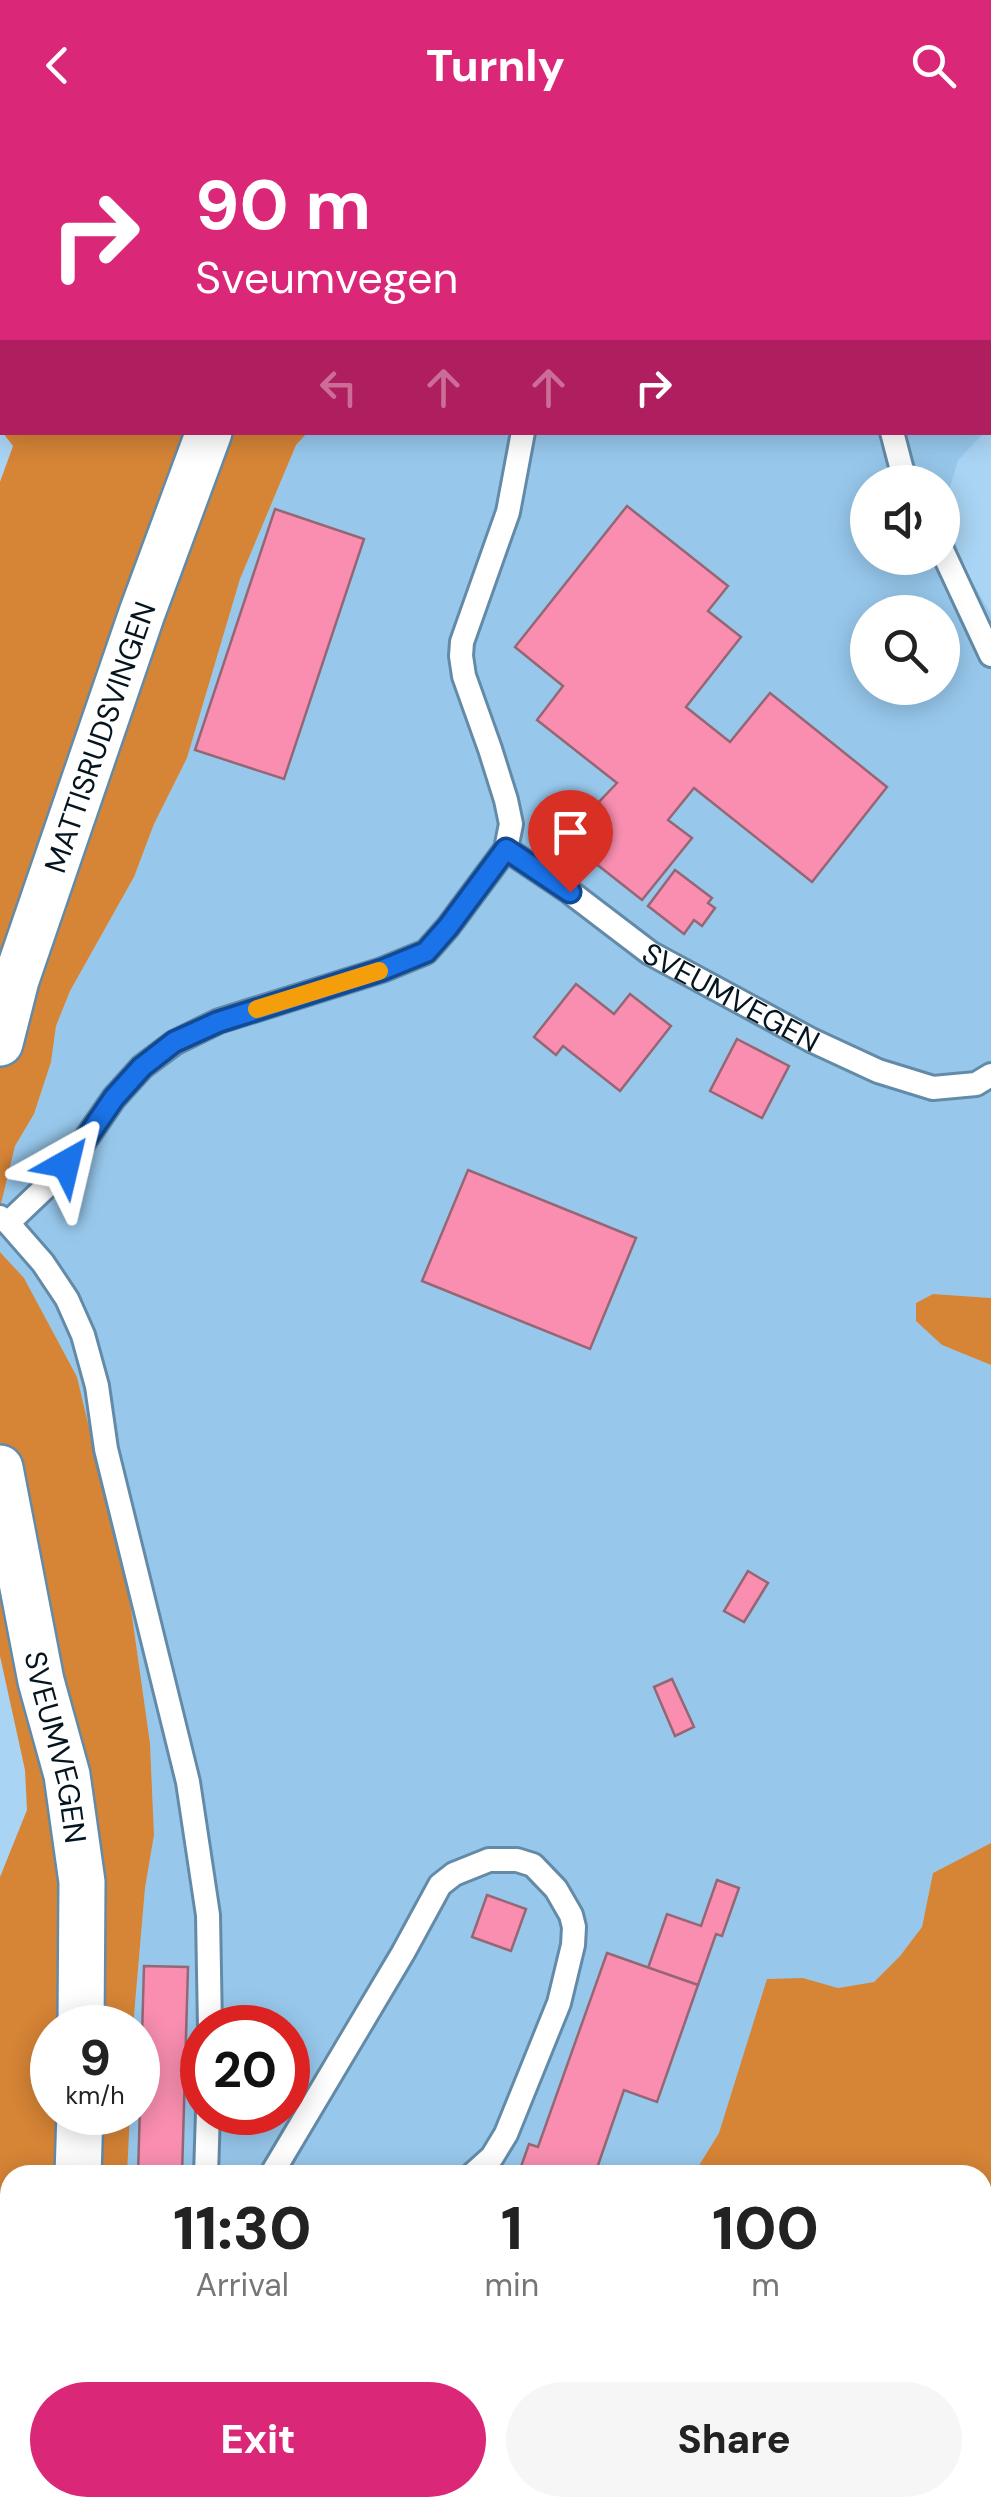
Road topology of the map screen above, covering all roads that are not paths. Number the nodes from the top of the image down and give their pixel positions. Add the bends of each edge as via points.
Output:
1 (208, 435) edge
2 (522, 435) edge
3 (893, 435) edge
4 (900, 465) edge
5 (954, 575) edge
6 (991, 655) edge
7 (506, 849) junction
8 (0, 1044) edge
9 (991, 1075) edge
10 (4, 1220) edge
11 (0, 1468) edge
12 (81, 2005) edge
13 (210, 2005) edge
14 (79, 2135) edge
15 (207, 2135) edge
16 (78, 2165) edge
17 (206, 2165) edge
18 (278, 2165) edge
19 (483, 2165) edge

1 - 8 street, MATTISRUDSVINGEN via 16,980
2 - 7 lane via 508,512 461,656 506,800
3 - 4 lane
5 - 6 lane
7 - 9 lane, SVEUMVEGEN via 650,954 878,1072 933,1088 976,1084
7 - 10 lane via 426,952 174,1042 114,1098 60,1171
10 - 13 lane via 67,1299 97,1386 106,1450 188,1782 208,1915
11 - 12 street, SVEUMVEGEN via 41,1681 67,1776 82,1882
14 - 16 street
15 - 17 lane
18 - 19 lane via 440,1885 489,1860 516,1860 533,1865 556,1889 571,1915 574,1945 559,2003 506,2134

